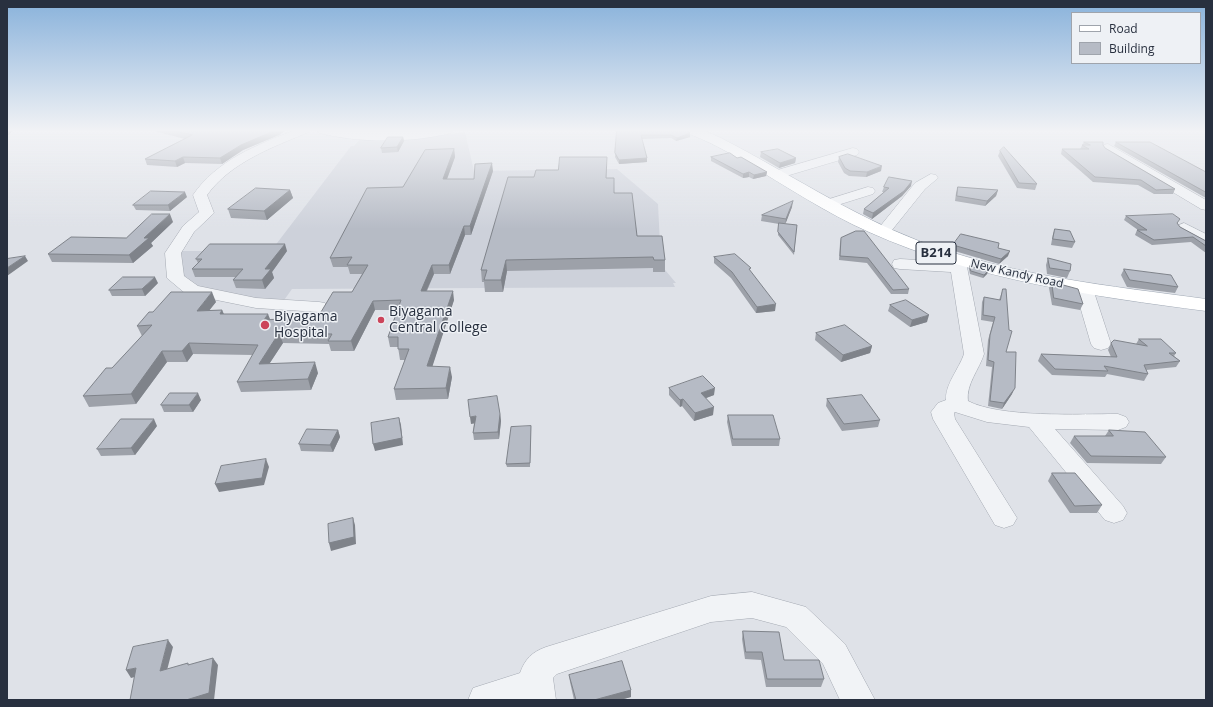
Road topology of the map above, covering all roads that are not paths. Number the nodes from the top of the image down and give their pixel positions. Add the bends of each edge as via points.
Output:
1 (236, 163) edge
2 (756, 163) edge
3 (816, 163) edge
4 (1133, 163) edge
5 (776, 175) junction
6 (931, 178) dead end
7 (868, 191) dead end
8 (828, 204) junction
9 (1206, 206) edge
10 (1184, 228) edge
11 (883, 232) junction
12 (1206, 241) edge
13 (900, 264) dead end
14 (961, 264) junction
15 (1084, 288) junction
16 (1206, 305) edge
17 (319, 307) dead end
18 (1101, 344) dead end
19 (957, 404) junction
20 (1036, 421) junction
21 (1118, 422) dead end
22 (1114, 513) dead end
23 (1004, 518) dead end
24 (538, 692) edge
25 (485, 700) edge
26 (858, 700) edge

1 - 17 street via 218,174 200,195 207,213 188,229 173,254 176,278 192,290 256,303
2 - 5 main road, New Kandy Road / B214
3 - 5 street
4 - 9 street
5 - 8 main road, New Kandy Road / B214
6 - 11 street via 920,186
7 - 8 street
8 - 11 main road, New Kandy Road / B214
10 - 12 street
11 - 14 main road, New Kandy Road / B214
13 - 14 street
14 - 15 main road, New Kandy Road / B214
14 - 19 street via 974,354 956,391
15 - 16 main road, New Kandy Road / B214
15 - 18 street
19 - 20 street via 966,410
19 - 23 street via 942,412 944,419
20 - 21 street
20 - 22 street
24 - 25 street
24 - 26 street via 536,673 546,662 711,609 752,605 795,616 834,654

